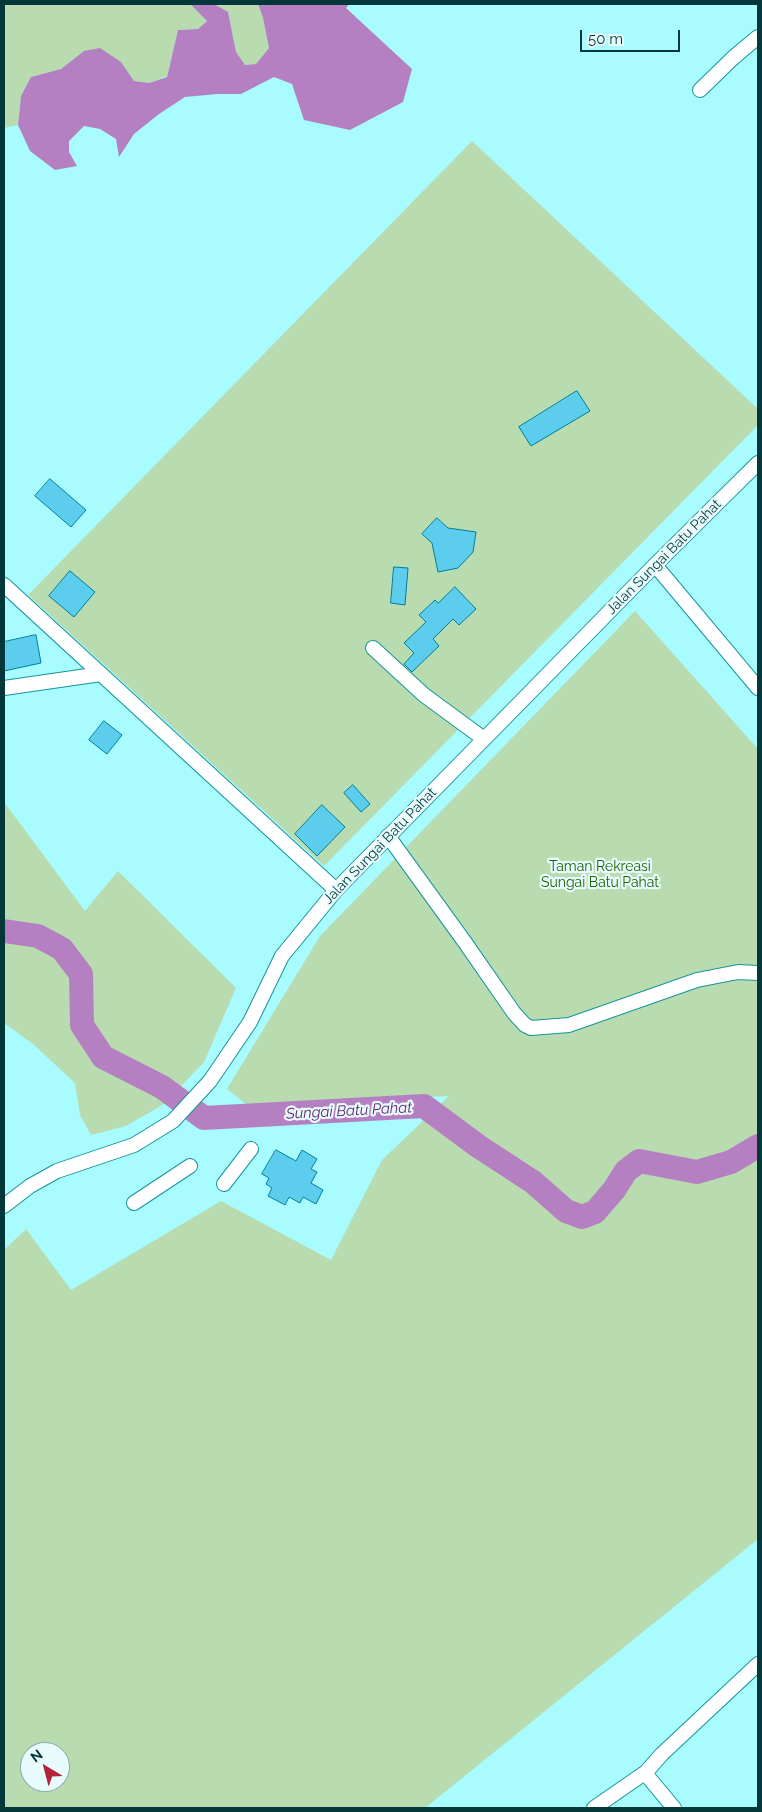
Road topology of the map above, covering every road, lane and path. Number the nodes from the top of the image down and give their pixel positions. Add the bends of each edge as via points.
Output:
1 (758, 37) edge
2 (700, 90) dead end
3 (756, 469) edge
4 (655, 565) junction
5 (4, 585) edge
6 (372, 648) dead end
7 (101, 674) junction
8 (4, 688) edge
9 (758, 688) edge
10 (484, 739) junction
11 (388, 836) junction
12 (336, 890) junction
13 (758, 973) edge
14 (251, 1149) dead end
15 (190, 1166) dead end
16 (224, 1184) dead end
17 (134, 1203) dead end
18 (4, 1206) edge
19 (758, 1664) edge
20 (646, 1772) junction
21 (594, 1808) edge
22 (674, 1808) edge

1 - 2 street
3 - 4 street, Jalan Sungai Batu Pahat
4 - 9 street
4 - 10 street, Jalan Sungai Batu Pahat
5 - 7 street
6 - 10 street via 424,695
7 - 8 street
7 - 12 street
10 - 11 street, Jalan Sungai Batu Pahat
11 - 12 street, Jalan Sungai Batu Pahat
11 - 13 street via 514,1014 531,1028 569,1025 697,980 738,972
12 - 18 street, Jalan Sungai Batu Pahat via 282,956 250,1022 210,1081 173,1121 134,1145 57,1171
14 - 16 street
15 - 17 street
19 - 20 street
20 - 21 street
20 - 22 street

